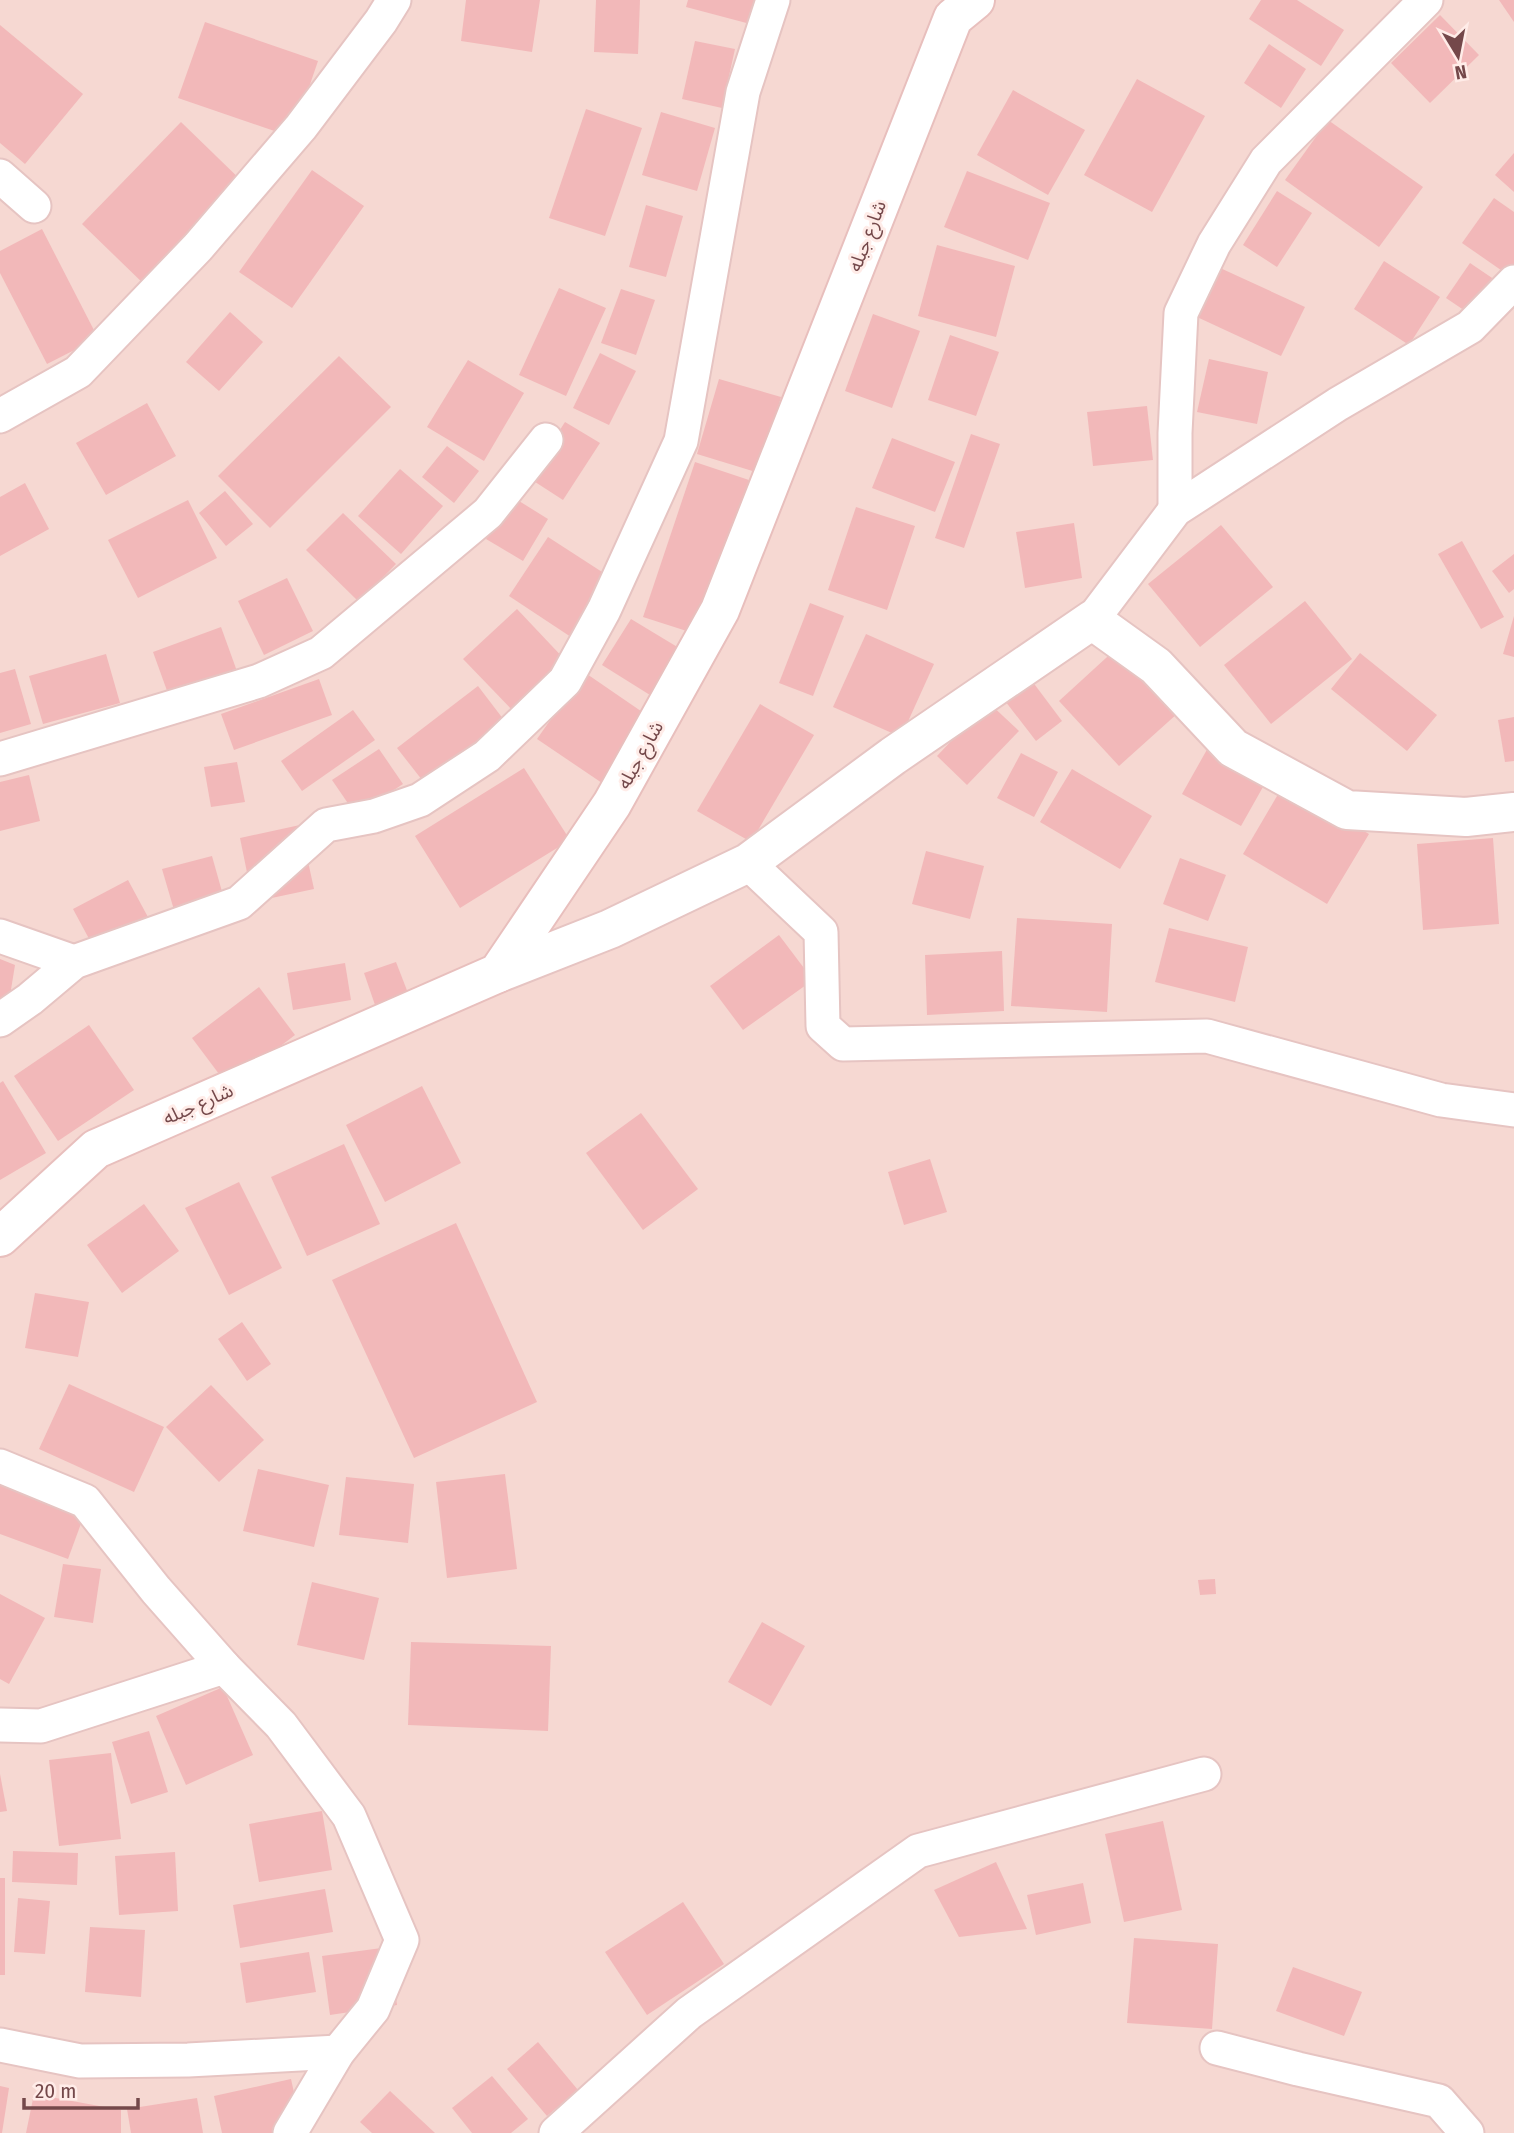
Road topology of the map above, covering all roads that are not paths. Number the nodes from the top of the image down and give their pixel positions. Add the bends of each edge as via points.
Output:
1 (394, 0) edge
2 (773, 0) edge
3 (975, 0) edge
4 (1426, 0) edge
5 (0, 176) edge
6 (34, 206) dead end
7 (1514, 282) edge
8 (0, 416) edge
9 (546, 440) dead end
10 (1175, 510) junction
11 (1092, 620) junction
12 (0, 759) edge
13 (1514, 812) edge
14 (748, 863) junction
15 (0, 936) edge
16 (74, 962) junction
17 (498, 973) junction
18 (0, 1020) edge
19 (1514, 1110) edge
20 (0, 1237) edge
21 (0, 1466) edge
22 (224, 1667) junction
23 (0, 1725) edge
24 (1204, 1774) dead end
25 (0, 2045) edge
26 (1217, 2048) dead end
27 (338, 2052) junction
28 (290, 2133) edge
29 (556, 2133) edge
30 (1467, 2133) edge

1 - 8 street via 301,127 198,247 78,372
2 - 16 street via 743,92 681,441 604,610 565,681 487,756 420,800 374,816 326,825 239,903
3 - 17 main road, شارع جبله via 953,18 720,610 612,804
4 - 10 street via 1266,161 1214,244 1181,313
5 - 6 street
7 - 10 street via 1470,327 1338,404
9 - 12 street via 488,513 321,653 260,681
10 - 11 street
11 - 13 main road via 1156,666 1233,748 1347,810 1466,817
11 - 14 main road via 893,756
14 - 17 main road via 610,929
14 - 19 street via 821,932 823,1026 843,1044 1207,1036 1441,1100
15 - 16 street
16 - 18 street
17 - 20 main road, شارع جبله via 96,1149
21 - 22 street via 85,1501
22 - 23 street via 41,1726
22 - 27 street via 281,1725 349,1816 402,1940 373,2009
24 - 29 street via 918,1851 689,2013
25 - 27 street via 80,2061
26 - 30 street via 1439,2101
27 - 28 street

